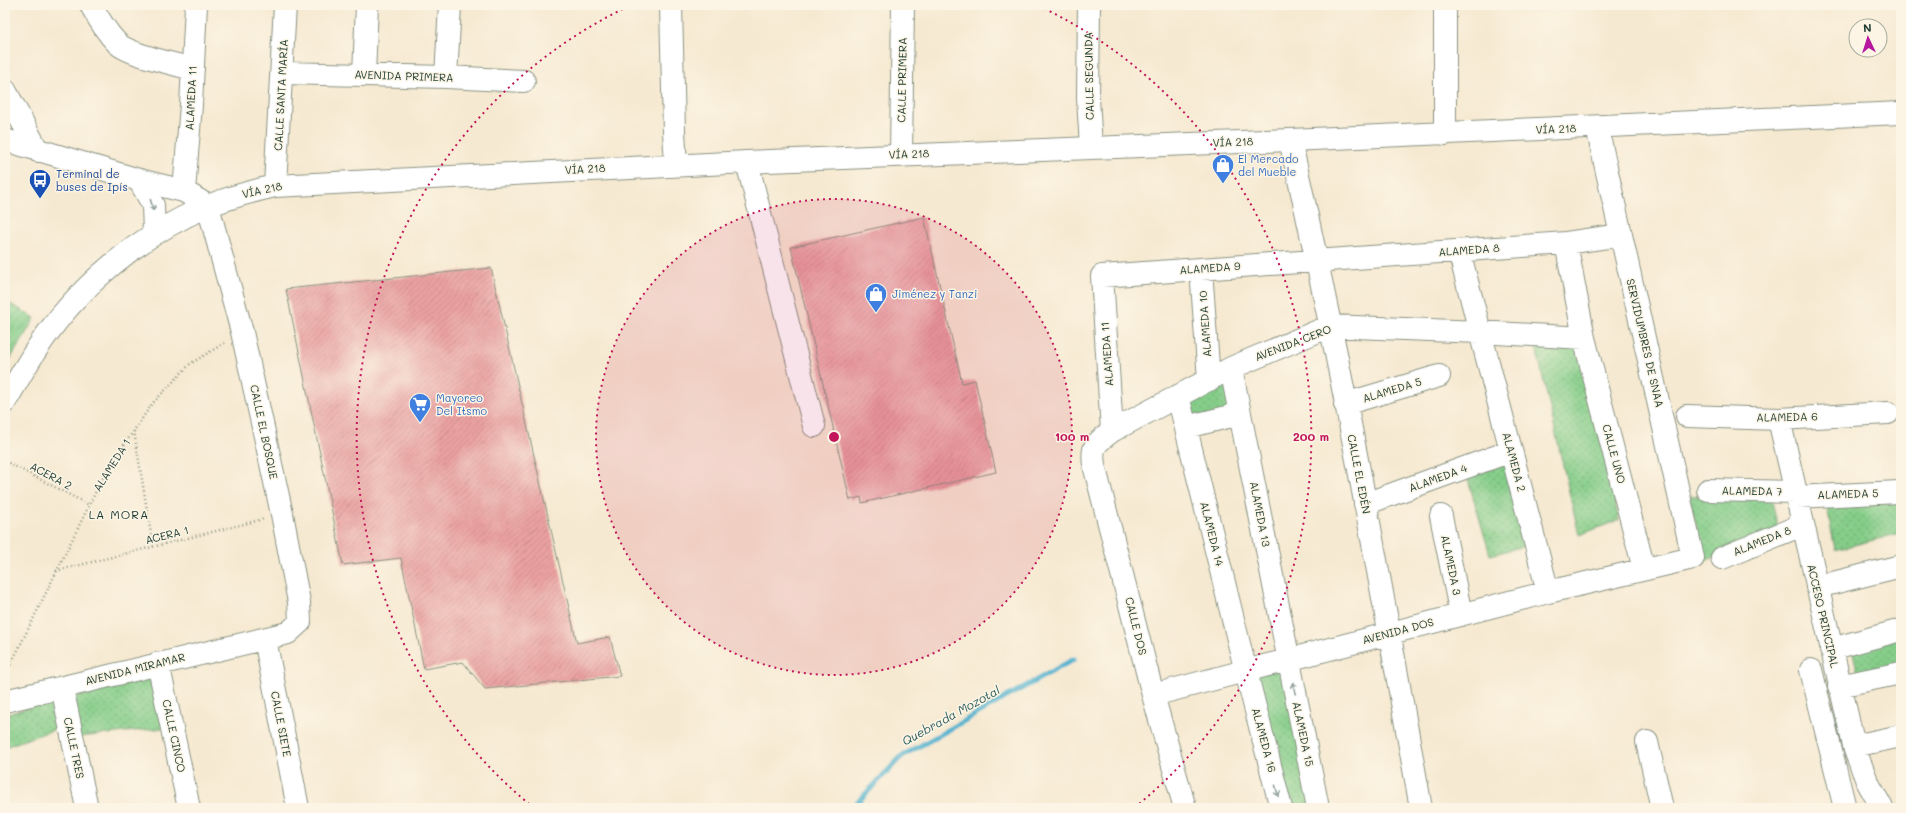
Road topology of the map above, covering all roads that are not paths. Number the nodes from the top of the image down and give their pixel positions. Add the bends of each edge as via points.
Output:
1 (91, 5) edge
2 (196, 5) edge
3 (285, 5) edge
4 (367, 5) edge
5 (450, 5) edge
6 (671, 5) edge
7 (903, 5) edge
8 (1089, 5) edge
9 (1445, 5) edge
10 (193, 69) junction
11 (283, 73) junction
12 (364, 74) junction
13 (446, 77) junction
14 (524, 81) dead end
15 (5, 90) edge
16 (1901, 113) edge
17 (1597, 127) junction
18 (1445, 134) junction
19 (5, 140) edge
20 (1290, 140) junction
21 (1091, 147) junction
22 (38, 151) junction
23 (901, 155) junction
24 (746, 162) junction
25 (676, 165) junction
26 (139, 180) junction
27 (275, 186) junction
28 (184, 191) junction
29 (208, 206) junction
30 (154, 233) junction
31 (1620, 235) junction
32 (1566, 242) junction
33 (1459, 250) junction
34 (1318, 260) junction
35 (1201, 269) junction
36 (1102, 276) joint
37 (1330, 326) junction
38 (1479, 332) junction
39 (1584, 338) junction
40 (1231, 368) junction
41 (1439, 376) dead end
42 (1209, 380) junction
43 (1178, 396) junction
44 (5, 402) edge
45 (1345, 404) junction
46 (1888, 413) dead end
47 (1240, 414) junction
48 (1687, 416) dead end
49 (1779, 419) junction
50 (814, 426) dead end
51 (1186, 427) junction
52 (1104, 437) junction
53 (1511, 452) junction
54 (1708, 490) dead end
55 (1900, 492) dead end
56 (1796, 494) junction
57 (1365, 504) junction
58 (1440, 516) dead end
59 (1802, 525) junction
60 (1722, 558) dead end
61 (1901, 566) edge
62 (1644, 569) junction
63 (1817, 587) junction
64 (1548, 592) junction
65 (1461, 615) junction
66 (1901, 630) edge
67 (1389, 633) junction
68 (265, 639) junction
69 (1831, 649) junction
70 (1288, 660) junction
71 (158, 663) junction
72 (1810, 670) dead end
73 (1246, 672) junction
74 (1901, 673) edge
75 (1839, 686) junction
76 (62, 687) junction
77 (1153, 695) junction
78 (5, 701) edge
79 (1901, 736) edge
80 (1646, 742) dead end
81 (1854, 746) junction
82 (86, 808) edge
83 (189, 808) edge
84 (298, 808) edge
85 (1185, 808) edge
86 (1281, 808) edge
87 (1318, 808) edge
88 (1421, 808) edge
89 (1662, 808) edge
90 (1846, 808) edge
91 (1882, 808) edge

1 - 10 street via 103,26 118,44 139,54
2 - 10 street, ALAMEDA 11
3 - 11 street, CALLE SANTA MARÍA
4 - 12 street
5 - 13 street
6 - 25 street
7 - 23 street, CALLE PRIMERA
8 - 21 street, CALLE SEGUNDA via 1088,98
9 - 18 street
10 - 28 street, ALAMEDA 11
11 - 12 street, AVENIDA PRIMERA
11 - 27 street, CALLE SANTA MARÍA
12 - 13 street, AVENIDA PRIMERA
13 - 14 street, AVENIDA PRIMERA
15 - 22 street
16 - 17 street, VÍA 218
17 - 18 street, VÍA 218
17 - 31 street, SERVIDUMBRES DE SNAA
18 - 20 street, VÍA 218
19 - 22 street
20 - 21 street, VÍA 218
20 - 34 street, CALLE EL EDÉN
21 - 23 street, VÍA 218
22 - 26 street
23 - 24 street, VÍA 218
24 - 25 street, VÍA 218
24 - 50 street
25 - 27 street, VÍA 218
26 - 28 street
26 -> 30 street via 153,205
27 - 29 street, VÍA 218
28 - 29 street
29 - 30 street, VÍA 218
29 - 68 street, CALLE EL BOSQUE via 242,332 299,602 300,622 288,633
30 - 44 street, VÍA 218 via 105,270 73,302 36,349
31 - 32 street, ALAMEDA 8
31 - 62 street, SERVIDUMBRES DE SNAA via 1693,558
32 - 33 street, ALAMEDA 8
32 - 39 street
33 - 34 street, ALAMEDA 8
33 - 38 street
34 - 35 street, ALAMEDA 9
34 - 37 street, CALLE EL EDÉN
35 - 36 street, ALAMEDA 9
35 - 42 street, ALAMEDA 10
36 - 52 street, ALAMEDA 11
37 - 38 street, AVENIDA CERO
37 - 40 street, AVENIDA CERO
37 - 45 street, CALLE EL EDÉN
38 - 39 street, AVENIDA CERO
38 - 53 street, ALAMEDA 2
39 - 62 street, CALLE UNO
40 - 42 street, AVENIDA CERO
40 - 47 street, ALAMEDA 13
41 - 45 street, ALAMEDA 5
42 - 43 street, AVENIDA CERO
43 - 51 street, ALAMEDA 14
43 - 52 street, AVENIDA CERO
45 - 57 street, CALLE EL EDÉN
46 - 49 street, ALAMEDA 6
47 - 51 street
47 - 70 street, ALAMEDA 13
48 - 49 street, ALAMEDA 6
49 - 56 street, ACCESO PRINCIPAL
51 - 73 street, ALAMEDA 14
52 - 77 street, CALLE DOS via 1092,452 1094,465
53 - 57 street, ALAMEDA 4
53 - 64 street, ALAMEDA 2
54 - 56 street, ALAMEDA 7
55 - 56 street, ALAMEDA 5
56 - 59 street, ACCESO PRINCIPAL
57 - 67 street, CALLE EL EDÉN
58 - 65 street, ALAMEDA 3
59 - 60 street, ALAMEDA 8
59 - 63 street, ACCESO PRINCIPAL
61 - 63 street
62 - 64 street, AVENIDA DOS
63 - 69 street, ACCESO PRINCIPAL
64 - 65 street, AVENIDA DOS
65 - 67 street, AVENIDA DOS
66 - 69 street
67 - 70 street, AVENIDA DOS
67 - 88 street, CALLE EL EDÉN
68 - 71 street, AVENIDA MIRAMAR
68 - 84 street, CALLE SIETE
69 - 75 street, ACCESO PRINCIPAL
70 - 73 street, AVENIDA DOS
87 -> 70 street, ALAMEDA 15
71 - 76 street, AVENIDA MIRAMAR
71 - 83 street, CALLE CINCO
72 - 90 street
73 - 77 street, AVENIDA DOS
73 -> 86 street, ALAMEDA 16
74 - 75 street
75 - 81 street, ACCESO PRINCIPAL
76 - 78 street, AVENIDA MIRAMAR
76 - 82 street, CALLE TRES
77 - 85 street, CALLE DOS
79 - 81 street
80 - 89 street
81 - 91 street, ACCESO PRINCIPAL via 1867,781

